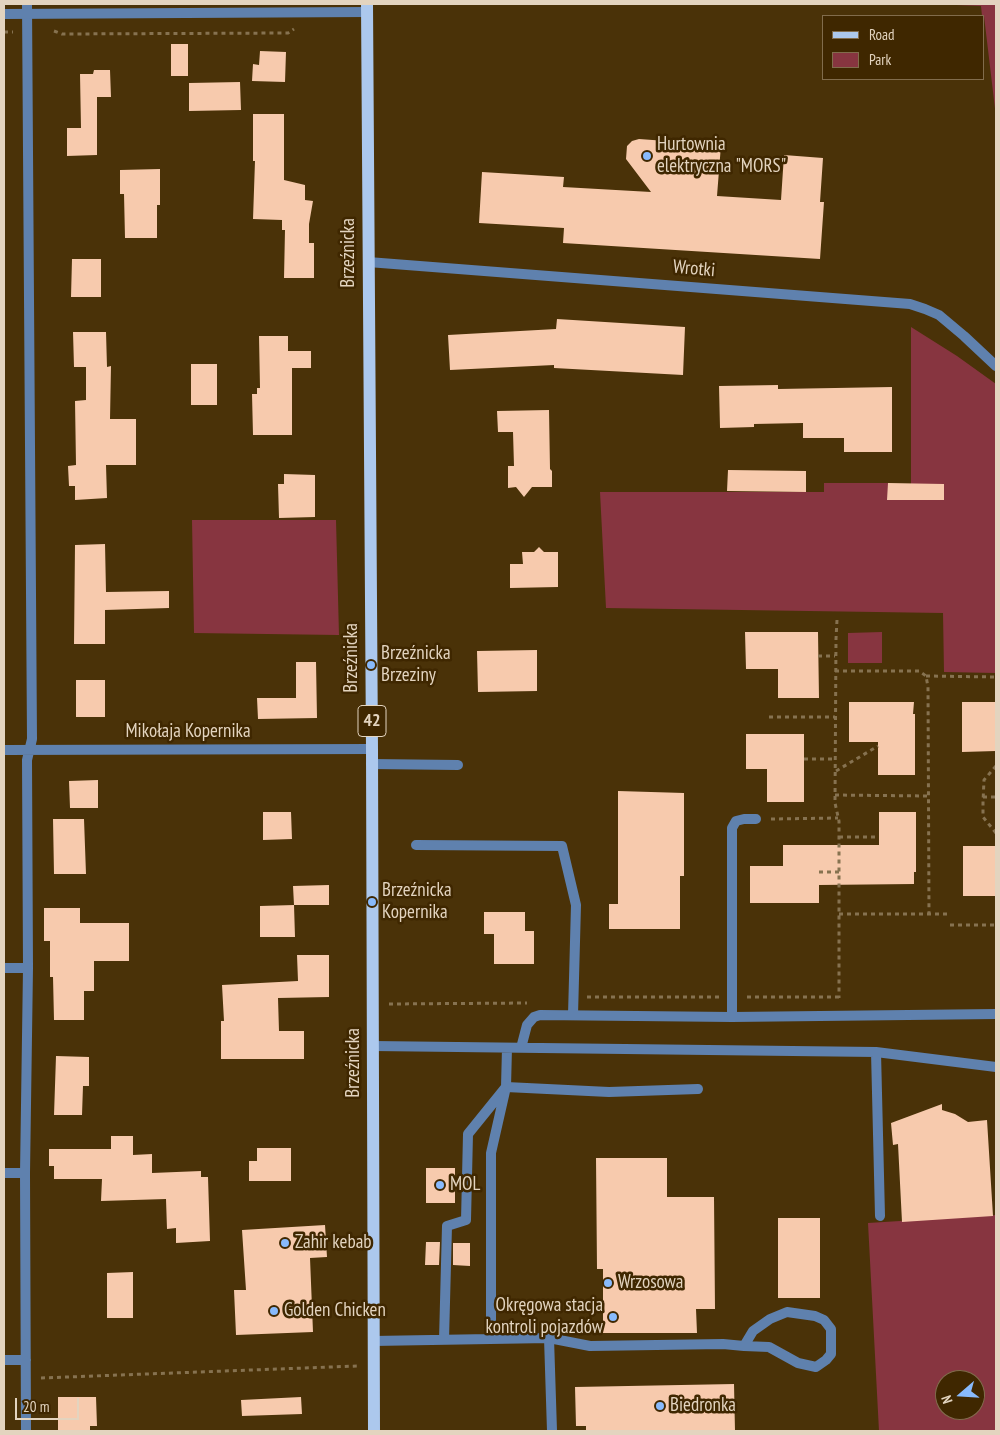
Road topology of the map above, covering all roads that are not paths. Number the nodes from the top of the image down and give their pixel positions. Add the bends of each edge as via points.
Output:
1 (26, 8) edge
2 (367, 8) edge
3 (4, 14) edge
4 (368, 262) junction
5 (996, 366) edge
6 (372, 749) junction
7 (4, 750) edge
8 (29, 750) junction
9 (371, 764) junction
10 (458, 766) dead end
11 (756, 819) road end
12 (416, 845) dead end
13 (4, 968) edge
14 (28, 968) junction
15 (996, 1014) edge
16 (573, 1015) junction
17 (732, 1017) junction
18 (373, 1046) junction
19 (507, 1048) junction
20 (521, 1048) junction
21 (876, 1052) junction
22 (996, 1067) edge
23 (506, 1087) junction
24 (698, 1088) dead end
25 (4, 1173) edge
26 (25, 1173) junction
27 (880, 1216) dead end
28 (549, 1338) junction
29 (492, 1339) junction
30 (444, 1340) junction
31 (373, 1341) junction
32 (744, 1346) junction
33 (4, 1360) edge
34 (26, 1360) junction
35 (26, 1431) edge
36 (374, 1431) edge
37 (552, 1431) edge

1 - 2 street
1 - 3 street
1 - 8 street via 32,739
2 - 4 main road, Brzeźnicka / 42
4 - 5 street, Wrotki via 910,304 939,315
4 - 6 main road, Brzeźnicka / 42
6 - 8 street, Mikołaja Kopernika
6 - 9 main road, Brzeźnicka / 42
7 - 8 street, Mikołaja Kopernika
8 - 14 street via 26,760
9 - 10 street
9 - 18 main road, Brzeźnicka / 42
11 - 17 street via 736,821 732,828
12 - 16 street via 562,846 576,905
13 - 14 street
14 - 26 street
15 - 17 street
16 - 17 street
16 - 20 street via 534,1017 527,1025
18 - 19 street
18 - 31 main road, Brzeźnicka / 42
19 - 20 street
19 - 23 street
20 - 21 street
21 - 22 street
21 - 27 street
23 - 24 street via 609,1092
23 - 29 street via 491,1153
23 - 30 street via 468,1134 466,1220 447,1226
25 - 26 street
26 - 34 street
28 - 29 street
28 - 32 street via 590,1346
28 - 37 street
29 - 30 street
30 - 31 street
31 - 36 main road, Brzeźnicka / 42
32 - 32 street via 769,1347 798,1363 816,1367 831,1354 832,1328 815,1316 786,1312 753,1331
33 - 34 street
34 - 35 street

